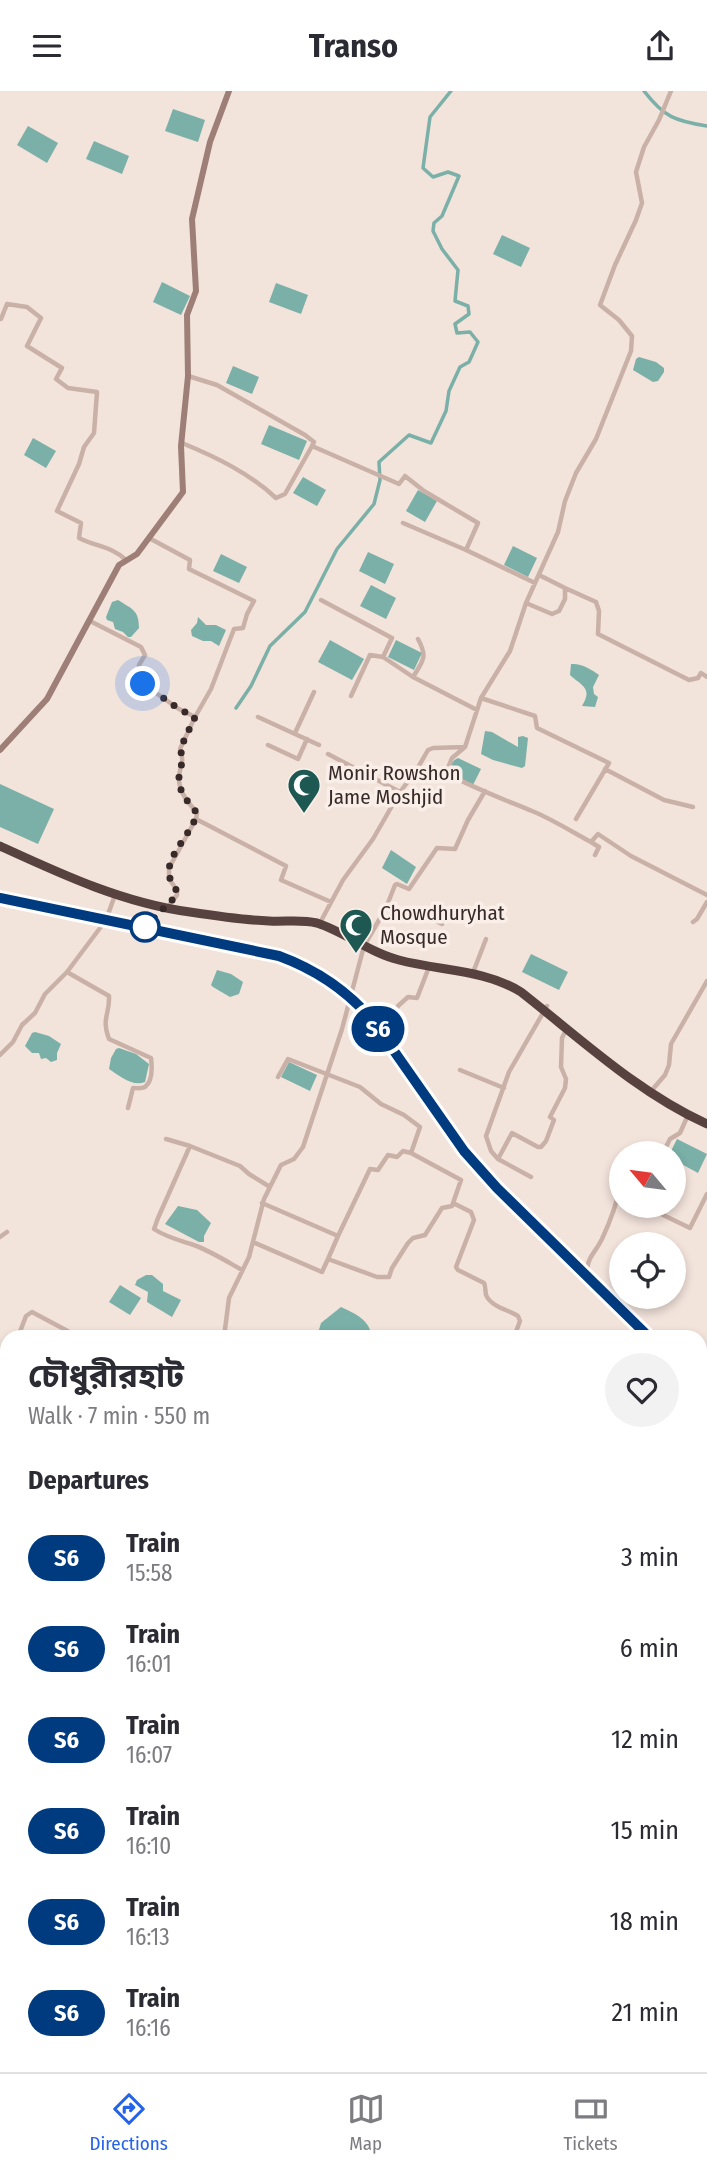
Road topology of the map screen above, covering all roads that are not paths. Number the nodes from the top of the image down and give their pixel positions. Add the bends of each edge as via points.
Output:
1 (229, 91) edge
2 (671, 91) edge
3 (1, 319) edge
4 (188, 376) junction
5 (181, 443) junction
6 (312, 446) junction
7 (404, 523) dead end
8 (149, 538) junction
9 (466, 550) junction
10 (126, 560) junction
11 (539, 575) junction
12 (536, 583) junction
13 (565, 588) junction
14 (321, 600) dead end
15 (526, 603) junction
16 (90, 621) junction
17 (418, 639) dead end
18 (383, 657) junction
19 (139, 665) dead end
20 (414, 677) junction
21 (707, 677) edge
22 (143, 684) dead end
23 (314, 692) dead end
24 (351, 696) dead end
25 (481, 698) junction
26 (477, 710) junction
27 (195, 717) junction
28 (258, 717) dead end
29 (295, 733) junction
30 (307, 739) junction
31 (268, 745) dead end
32 (319, 745) dead end
33 (465, 747) junction
34 (0, 750) edge
35 (328, 754) dead end
36 (606, 769) junction
37 (485, 791) junction
38 (400, 792) junction
39 (694, 807) dead end
40 (196, 819) junction
41 (576, 819) dead end
42 (591, 842) junction
43 (0, 845) edge
44 (595, 855) dead end
45 (115, 894) junction
46 (707, 895) edge
47 (331, 902) junction
48 (707, 902) edge
49 (170, 904) junction
50 (386, 908) junction
51 (321, 921) junction
52 (693, 922) dead end
53 (442, 924) dead end
54 (486, 939) dead end
55 (365, 945) junction
56 (429, 966) junction
57 (474, 970) junction
58 (67, 972) junction
59 (707, 981) edge
60 (508, 982) junction
61 (545, 1008) junction
62 (394, 1014) dead end
63 (567, 1029) junction
64 (0, 1055) edge
65 (460, 1070) dead end
66 (328, 1075) junction
67 (278, 1077) dead end
68 (504, 1088) junction
69 (652, 1090) junction
70 (128, 1108) dead end
71 (688, 1115) junction
72 (707, 1122) edge
73 (166, 1139) dead end
74 (669, 1141) edge
75 (190, 1146) junction
76 (411, 1153) junction
77 (498, 1159) junction
78 (531, 1177) dead end
79 (270, 1187) junction
80 (707, 1194) edge
81 (262, 1203) junction
82 (453, 1203) junction
83 (609, 1218) edge
84 (669, 1218) edge
85 (7, 1232) dead end
86 (338, 1236) junction
87 (0, 1237) edge
88 (253, 1242) junction
89 (328, 1259) junction
90 (242, 1270) junction
91 (589, 1280) dead end
92 (21, 1330) edge
93 (65, 1330) edge
94 (225, 1330) edge
95 (517, 1330) edge

1 - 4 street via 210,142 192,219 196,291 187,315
2 - 11 street via 644,147 636,172 642,203 600,305 632,336 631,351 596,439 576,473
3 - 10 street via 7,304 27,307 41,318 27,346 62,368 55,379 68,388 97,392 94,433 57,511 81,523 79,538 116,550
4 - 5 street
4 - 6 street via 217,385 305,435 314,442
5 - 6 street via 231,465 276,498 285,494
5 - 8 street via 183,492
6 - 9 street via 398,484 405,476 478,523
7 - 9 street
8 - 10 street
8 - 27 street via 190,560 189,569 254,601 243,628 234,629
9 - 12 street
10 - 16 street
11 - 12 street
11 - 13 street
12 - 15 street
13 - 15 street via 565,599 552,614
13 - 21 street via 596,603 598,633 690,680 701,673
14 - 18 street via 392,638
15 - 25 street via 510,651
16 - 19 street via 141,647 145,655
16 - 34 street via 47,699
17 - 20 street via 425,657
18 - 20 street
18 - 24 street via 370,655
20 - 26 street
22 - 27 street
23 - 29 street
25 - 26 street
25 - 36 street via 536,716 537,728 609,763
26 - 33 street
27 - 40 street via 180,749 184,759 178,779
28 - 29 street
29 - 30 street
30 - 31 street via 298,759
30 - 32 street
33 - 37 street via 452,758 446,773
33 - 38 street via 428,750
35 - 38 street
36 - 39 street via 664,800
36 - 41 street
37 - 42 street
37 - 50 street via 455,849 437,848 409,889 395,885
38 - 47 street
40 - 47 street via 286,866 281,880
40 - 49 street via 169,869 169,879 177,890
42 - 44 street via 599,847
42 - 46 street via 598,834
43 - 45 highway
43 - 49 highway via 94,884
45 - 55 highway via 186,912 311,922
45 - 58 street via 106,920
47 - 51 street
48 - 52 street
49 - 51 highway via 227,914
50 - 53 street via 402,916 416,911
50 - 55 street
51 - 55 highway
54 - 57 street
55 - 56 highway via 394,959
55 - 57 highway via 397,956
55 - 66 street
56 - 60 highway
56 - 62 street via 417,998 408,997
57 - 60 highway
58 - 64 street
58 - 70 street via 109,996 104,1018 109,1039 151,1058 148,1083 133,1088
59 - 69 street via 671,1044 665,1075
60 - 61 highway
61 - 63 highway
61 - 68 street
61 - 69 highway
63 - 71 highway via 641,1087
63 - 77 street via 562,1038 561,1067 565,1089 550,1117 554,1120 546,1141 538,1147 512,1133
65 - 68 street
66 - 67 street via 288,1059
66 - 76 street via 360,1087 420,1127
66 - 79 street via 302,1150 281,1165
68 - 77 street via 486,1136
69 - 72 highway
71 - 72 highway
71 - 74 street via 680,1133
73 - 75 street
75 - 79 street via 240,1166
75 - 90 street via 154,1229
76 - 82 street via 461,1180
76 - 86 street via 388,1155 378,1170 370,1169
77 - 78 street
79 - 81 street
80 - 84 street via 690,1228
81 - 86 street
81 - 88 street
82 - 89 street via 442,1208 425,1235 408,1243 389,1277
82 - 95 street via 474,1215 456,1267 484,1283 486,1295 499,1308 518,1316
83 - 91 street via 589,1256
85 - 87 street
86 - 89 street
88 - 89 street via 321,1272
88 - 90 street
90 - 94 street via 229,1299
92 - 93 street via 32,1313

